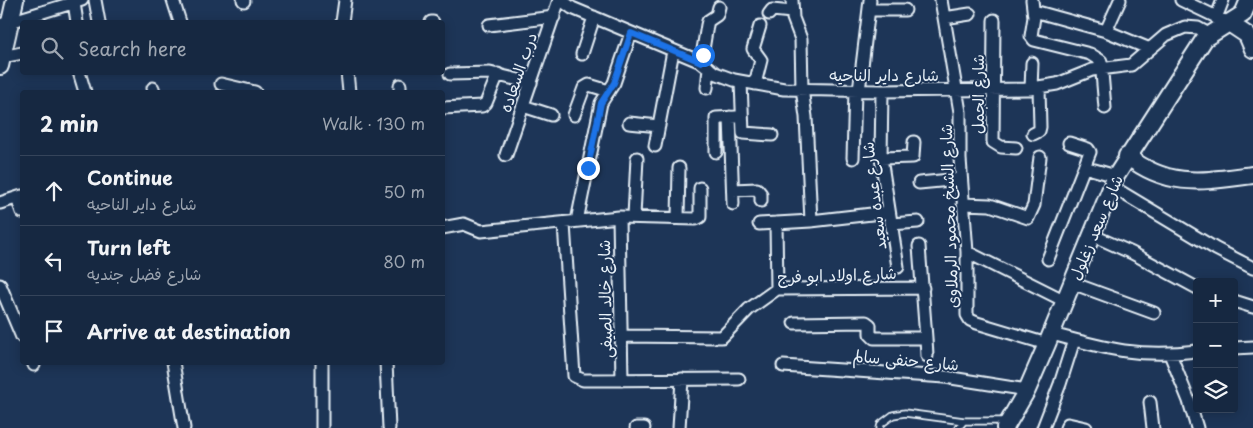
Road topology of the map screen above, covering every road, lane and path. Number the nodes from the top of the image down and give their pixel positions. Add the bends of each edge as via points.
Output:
1 (15, 0) edge
2 (95, 0) edge
3 (173, 0) edge
4 (345, 0) edge
5 (560, 0) edge
6 (941, 0) edge
7 (1120, 0) edge
8 (1181, 0) edge
9 (1223, 0) edge
10 (1249, 0) edge
11 (78, 1) edge
12 (1032, 4) edge
13 (869, 5) edge
14 (792, 6) edge
15 (719, 7) dead end
16 (905, 10) dead end
17 (769, 14) dead end
18 (970, 14) dead end
19 (554, 17) junction
20 (594, 17) junction
21 (944, 18) junction
22 (77, 20) edge
23 (99, 20) edge
24 (179, 20) edge
25 (342, 20) edge
26 (994, 20) dead end
27 (1222, 21) junction
28 (5, 24) edge
29 (489, 25) dead end
30 (760, 26) dead end
31 (1106, 31) junction
32 (631, 33) junction
33 (1209, 34) junction
34 (1253, 48) edge
35 (1150, 49) junction
36 (673, 51) junction
37 (20, 54) edge
38 (582, 54) dead end
39 (1, 62) edge
40 (1032, 62) dead end
41 (705, 65) junction
42 (1103, 68) junction
43 (450, 74) dead end
44 (498, 74) junction
45 (80, 75) edge
46 (347, 75) edge
47 (741, 82) junction
48 (531, 83) junction
49 (222, 84) dead end
50 (755, 84) junction
51 (708, 88) dead end
52 (1035, 89) junction
53 (84, 90) edge
54 (246, 90) edge
55 (349, 90) edge
56 (802, 90) junction
57 (958, 90) junction
58 (993, 90) junction
59 (609, 91) junction
60 (857, 91) junction
61 (882, 91) junction
62 (522, 106) junction
63 (445, 108) edge
64 (1105, 108) dead end
65 (550, 115) dead end
66 (574, 115) dead end
67 (730, 117) junction
68 (743, 117) junction
69 (629, 123) dead end
70 (659, 126) junction
71 (1033, 134) dead end
72 (772, 136) dead end
73 (914, 142) dead end
74 (1069, 143) dead end
75 (655, 146) dead end
76 (1016, 148) dead end
77 (716, 152) dead end
78 (506, 155) dead end
79 (1128, 156) junction
80 (1040, 157) dead end
81 (637, 158) dead end
82 (853, 158) dead end
83 (881, 158) junction
84 (1084, 166) junction
85 (679, 168) dead end
86 (1253, 174) edge
87 (961, 179) junction
88 (1113, 181) junction
89 (919, 183) dead end
90 (700, 188) dead end
91 (733, 190) junction
92 (20, 197) edge
93 (761, 201) dead end
94 (0, 204) edge
95 (734, 204) dead end
96 (963, 204) junction
97 (889, 212) junction
98 (634, 216) junction
99 (619, 217) junction
100 (678, 218) junction
101 (577, 221) junction
102 (811, 221) junction
103 (918, 222) dead end
104 (776, 223) junction
105 (564, 224) junction
106 (759, 224) dead end
107 (891, 224) junction
108 (445, 227) edge
109 (1092, 235) junction
110 (919, 246) dead end
111 (967, 252) junction
112 (1048, 259) dead end
113 (898, 267) dead end
114 (1253, 268) edge
115 (1072, 283) junction
116 (0, 285) edge
117 (1193, 286) edge
118 (922, 288) junction
119 (777, 289) junction
120 (1065, 301) junction
121 (1238, 302) edge
122 (1253, 307) edge
123 (1154, 313) dead end
124 (794, 323) dead end
125 (20, 332) edge
126 (621, 336) junction
127 (926, 338) junction
128 (1050, 339) junction
129 (1074, 340) junction
130 (1253, 347) edge
131 (1238, 348) edge
132 (1193, 351) edge
133 (1170, 354) junction
134 (927, 356) dead end
135 (174, 365) edge
136 (322, 365) edge
137 (386, 365) edge
138 (783, 366) dead end
139 (682, 379) junction
140 (740, 379) dead end
141 (622, 380) junction
142 (1026, 390) junction
143 (1150, 402) dead end
144 (964, 420) junction
145 (1007, 425) edge
146 (1043, 426) edge
147 (184, 428) edge
148 (322, 428) edge
149 (389, 428) edge
150 (636, 428) edge
151 (644, 428) edge
152 (679, 428) edge
153 (880, 428) edge
154 (958, 428) edge
155 (1058, 428) edge
156 (1066, 428) edge
157 (1086, 428) edge
158 (1153, 428) edge
159 (1197, 428) edge

1 - 28 street
2 - 23 street
3 - 24 street
4 - 25 street
5 - 19 street, درب السعاده
5 - 20 street, شارع داير الناحيه
6 - 21 street, شارع الشيخ محمود الرملاوى
7 - 31 street
8 - 27 street
9 - 27 street
10 - 27 street, شارع سعد زغلول via 1243,14
11 - 22 street
11 - 28 street
12 - 31 street
12 - 42 street via 1031,32 1034,40 1090,54 1101,61
13 - 16 street
13 - 60 street
14 - 17 street via 772,10
14 - 56 street via 801,39
15 - 41 street via 717,15 706,25
18 - 21 street
19 - 29 street
19 - 48 street, درب السعاده
20 - 32 street, شارع داير الناحيه
20 - 38 street
21 - 57 street, شارع الشيخ محمود الرملاوى
26 - 58 street, شارع الجمل
27 - 33 street, شارع سعد زغلول
27 - 34 street via 1247,35
28 - 39 street
30 - 50 street via 752,49 761,60
31 - 35 street
32 - 36 street, شارع داير الناحيه
32 - 59 street
33 - 35 street, شارع داير الناحيه via 1198,28 1185,27 1166,35
33 - 79 street, شارع سعد زغلول
35 - 42 street, شارع داير الناحيه via 1131,65
36 - 41 street, شارع داير الناحيه
36 - 70 street
37 - 39 street
40 - 52 street
41 - 47 street, شارع داير الناحيه via 719,75
41 - 51 street
42 - 52 street, شارع داير الناحيه
42 - 64 street
43 - 44 street
44 - 48 street
44 - 63 street via 482,106
45 - 53 street
46 - 55 street
47 - 50 street, شارع داير الناحيه
47 - 68 street
48 - 62 street, درب السعاده
49 - 54 street
50 - 56 street, شارع داير الناحيه
52 - 58 street, شارع داير الناحيه
52 - 71 street via 1040,127 1039,132
56 - 60 street, شارع داير الناحيه
56 - 102 street
57 - 58 street, شارع داير الناحيه
57 - 61 street, شارع داير الناحيه
57 - 87 street, شارع الشيخ محمود الرملاوى
58 - 76 street, شارع الجمل via 993,142 1001,147
59 - 66 street via 589,85 584,88
59 - 101 street via 601,103
60 - 61 street, شارع داير الناحيه
60 - 82 street
61 - 83 street, شارع عبده سعيد
62 - 65 street
62 - 78 street, درب السعاده
67 - 68 street
67 - 77 street via 716,118
67 - 91 street
68 - 72 street via 743,132
69 - 70 street
70 - 75 street
73 - 83 street via 913,157
74 - 84 street via 1089,150
79 - 86 street via 1150,172 1177,180 1191,182
79 - 88 street, شارع سعد زغلول
80 - 96 street via 1034,205 1028,218 990,205
81 - 98 street
83 - 97 street, شارع عبده سعيد
84 - 88 street
84 - 112 street
85 - 100 street
87 - 89 street
87 - 96 street, شارع الشيخ محمود الرملاوى
88 - 109 street, شارع سعد زغلول
88 - 114 street via 1216,249
90 - 100 street via 700,217
91 - 93 street via 757,189
91 - 95 street
92 - 94 street
96 - 111 street, شارع الشيخ محمود الرملاوى
97 - 102 street
97 - 107 street, شارع عبده سعيد
98 - 99 street
98 - 100 street
99 - 101 street
99 - 126 street, شارع خالد الصيفى
101 - 105 street
102 - 104 street
103 - 107 street
104 - 106 street
104 - 119 street
105 - 108 street via 481,231 464,224
105 - 141 street via 572,372 583,380
107 - 113 street, شارع عبده سعيد
109 - 115 street, شارع سعد زغلول
109 - 117 street via 1132,252
110 - 118 street
111 - 120 street
111 - 128 street, شارع الشيخ محمود الرملاوى via 967,315 970,320
115 - 120 street, شارع سعد زغلول
115 - 123 street
116 - 125 street
118 - 119 street, شارع اولاد ابو فرج
118 - 127 street
119 - 126 street, شارع اولاد ابو فرج via 749,309 722,337
120 - 128 street, شارع سعد زغلول
121 - 122 street
124 - 127 street via 866,322 874,338
126 - 141 street, شارع خالد الصيفى
127 - 134 street
128 - 129 street
128 - 142 street, شارع سعد زغلول
129 - 133 street via 1122,352
129 - 146 street
130 - 131 street
132 - 133 street
133 - 159 street via 1190,401
135 - 147 street
136 - 148 street
137 - 149 street
138 - 142 street, شارع حنفى سالم via 945,377
139 - 140 street
139 - 141 street
139 - 152 street
142 - 145 street, شارع سعد زغلول
143 - 158 street
144 - 145 lane
144 - 153 lane via 905,413 893,415
144 - 154 lane
146 - 155 street
150 - 151 street
156 - 157 street via 1068,424

